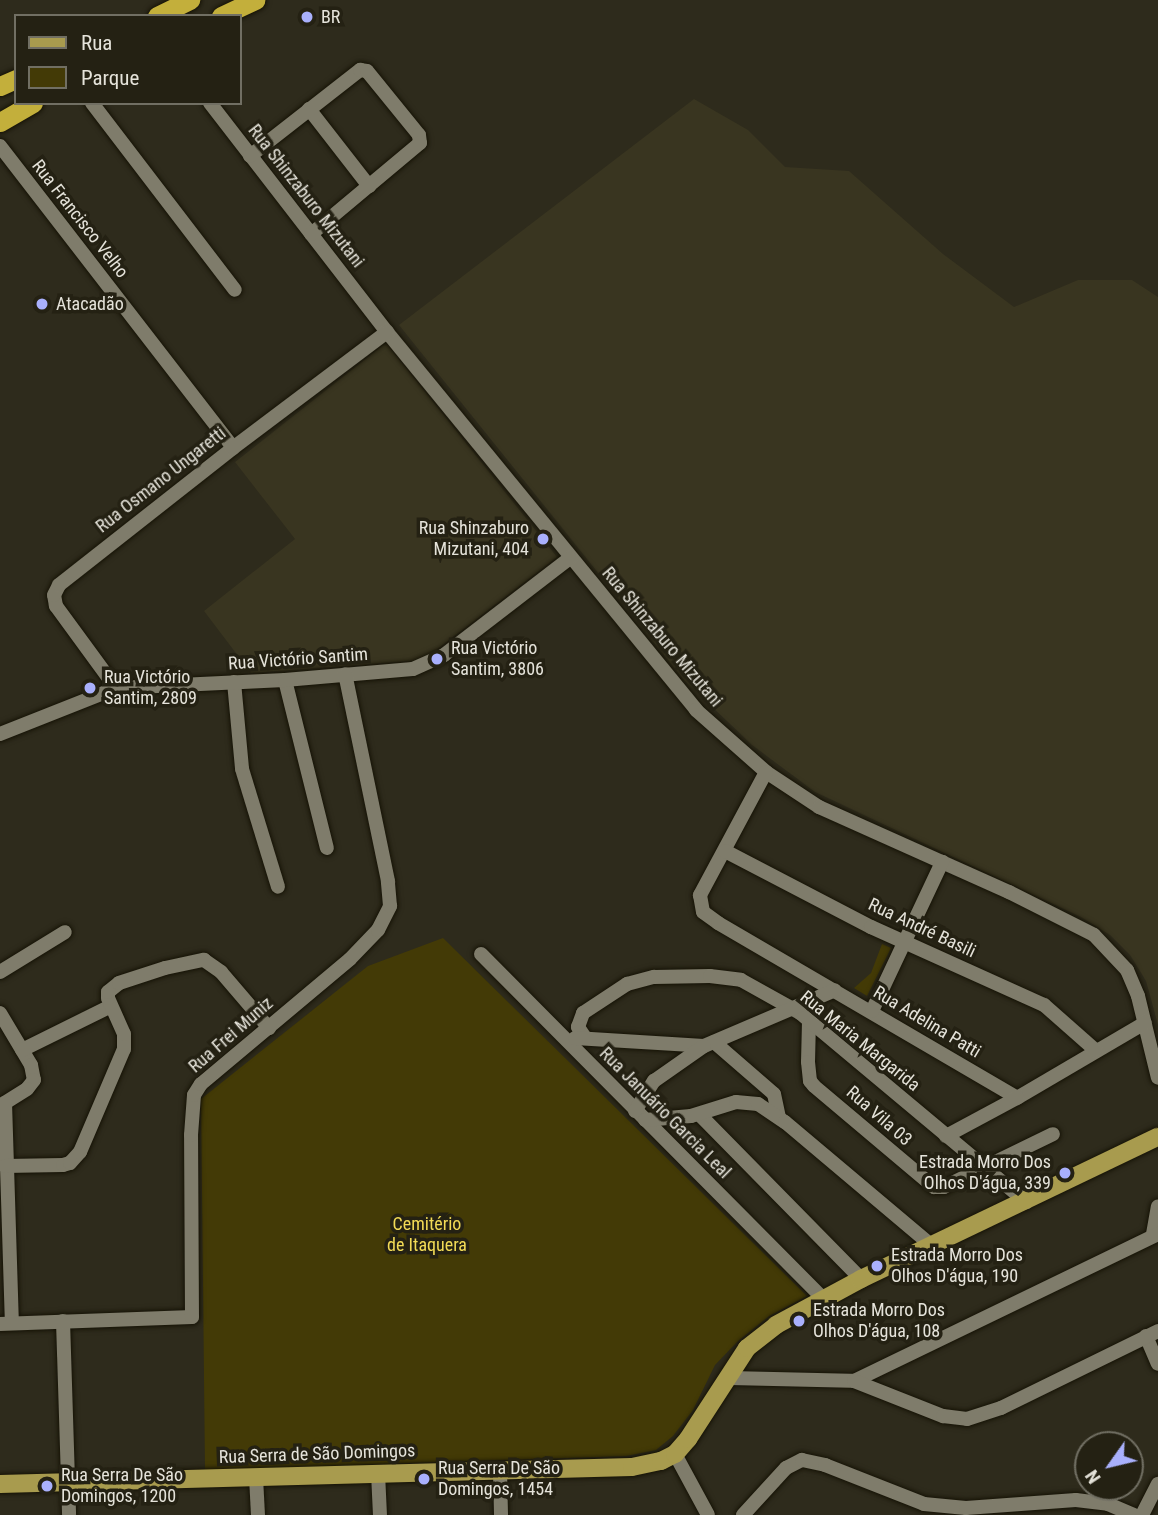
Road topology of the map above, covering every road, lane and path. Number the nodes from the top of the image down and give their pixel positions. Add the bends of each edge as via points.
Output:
1 (190, 0) edge
2 (255, 0) edge
3 (161, 14) edge
4 (225, 14) edge
5 (29, 105) edge
6 (94, 105) edge
7 (212, 105) edge
8 (309, 109) junction
9 (0, 121) edge
10 (0, 146) edge
11 (250, 156) junction
12 (369, 186) junction
13 (311, 234) junction
14 (235, 290) dead end
15 (387, 332) junction
16 (233, 448) junction
17 (570, 558) junction
18 (345, 674) junction
19 (285, 680) junction
20 (234, 682) junction
21 (116, 688) junction
22 (0, 734) edge
23 (766, 772) junction
24 (327, 848) dead end
25 (725, 851) junction
26 (942, 862) junction
27 (278, 887) dead end
28 (65, 932) dead end
29 (904, 943) junction
30 (481, 954) dead end
31 (0, 972) edge
32 (835, 990) junction
33 (111, 1006) junction
34 (792, 1008) junction
35 (872, 1011) junction
36 (0, 1013) edge
37 (809, 1021) junction
38 (1145, 1023) junction
39 (269, 1028) junction
40 (581, 1031) junction
41 (566, 1040) junction
42 (709, 1044) junction
43 (22, 1050) junction
44 (1095, 1050) junction
45 (1158, 1078) edge
46 (1017, 1098) junction
47 (2, 1104) edge
48 (699, 1114) junction
49 (640, 1115) junction
50 (779, 1117) junction
51 (1052, 1134) dead end
52 (946, 1136) junction
53 (1158, 1137) edge
54 (5, 1167) junction
55 (984, 1168) junction
56 (1026, 1202) junction
57 (1158, 1206) edge
58 (1156, 1234) edge
59 (931, 1245) junction
60 (861, 1279) junction
61 (823, 1298) junction
62 (63, 1321) junction
63 (6, 1323) edge
64 (1152, 1334) edge
65 (1158, 1364) edge
66 (726, 1378) junction
67 (854, 1381) junction
68 (675, 1454) junction
69 (500, 1470) junction
70 (378, 1473) junction
71 (256, 1477) junction
72 (68, 1481) junction
73 (0, 1484) edge
74 (1158, 1484) edge
75 (69, 1515) edge
76 (258, 1515) edge
77 (380, 1515) edge
78 (501, 1515) edge
79 (708, 1515) edge
80 (743, 1515) edge
81 (1134, 1515) edge
82 (1142, 1515) edge

1 - 3 highway
2 - 4 highway
5 - 9 highway
6 - 14 street
7 - 11 street, Rua Shinzaburo Mizutani
8 - 11 street
8 - 12 street
8 - 12 street via 356,72 367,71 419,135 420,143
10 - 16 street, Rua Francisco Velho
11 - 13 street, Rua Shinzaburo Mizutani
12 - 13 street
13 - 15 street, Rua Shinzaburo Mizutani
15 - 16 street, Rua Osmano Ungaretti
15 - 17 street, Rua Shinzaburo Mizutani
16 - 21 street, Rua Osmano Ungaretti via 55,590 56,607
17 - 18 street, Rua Victório Santim via 430,663
17 - 23 street, Rua Shinzaburo Mizutani via 696,710
18 - 19 street, Rua Victório Santim
18 - 39 street, Rua Frei Muniz via 390,906 367,943
19 - 20 street, Rua Victório Santim
19 - 24 street
20 - 21 street, Rua Victório Santim
20 - 27 street via 242,769
21 - 22 street, Rua Victório Santim
23 - 25 street
23 - 26 street, Rua Shinzaburo Mizutani via 819,807
25 - 29 street, Rua André Basili
25 - 32 street, Rua Adelina Patti via 700,895 703,912
26 - 29 street
26 - 38 street, Rua Shinzaburo Mizutani via 1094,935 1127,970
28 - 31 street
29 - 35 street
29 - 44 street, Rua André Basili via 1044,1005
30 - 41 street, Rua Januário Garcia Leal
32 - 34 street
32 - 35 street, Rua Adelina Patti
33 - 39 street via 108,992 119,983 204,960
33 - 43 street
33 - 54 street via 124,1034 124,1049 80,1152 63,1165
34 - 37 street, Rua Maria Margarida
34 - 40 street, Rua Maria Margarida via 741,980 653,978 627,984 599,1000 583,1013
34 - 42 street
35 - 46 street, Rua Adelina Patti
36 - 43 street
37 - 52 street, Rua Maria Margarida
37 - 55 street, Rua Vila 03 via 810,1081 919,1175 938,1188
38 - 44 street
38 - 45 street, Rua Shinzaburo Mizutani
39 - 62 street, Rua Frei Muniz via 201,1084 194,1095 192,1317
40 - 41 street
40 - 42 street
41 - 49 street, Rua Januário Garcia Leal
42 - 49 street via 654,1082
42 - 50 street via 774,1094
43 - 47 street via 34,1080
44 - 46 street
46 - 52 street
47 - 54 street
48 - 49 street
48 - 50 street via 748,1101
48 - 60 street
49 - 61 street, Rua Januário Garcia Leal
50 - 59 street
51 - 55 street, Rua Vila 03
52 - 55 street, Rua Maria Margarida
53 - 56 main road
54 - 63 street
55 - 56 street, Rua Maria Margarida
56 - 59 main road
57 - 58 street
58 - 67 street
59 - 60 main road
60 - 61 main road
61 - 66 main road via 759,1337
62 - 63 street
62 - 72 street
64 - 65 street
64 - 67 street via 1000,1408 967,1419 943,1416
66 - 67 street
66 - 68 main road
68 - 69 main road, Rua Serra de São Domingos via 632,1467
68 - 79 street
69 - 70 main road, Rua Serra de São Domingos
69 - 78 street
70 - 71 main road, Rua Serra de São Domingos
70 - 77 street
71 - 72 main road, Rua Serra de São Domingos
71 - 76 street
72 - 73 main road, Rua Serra de São Domingos
72 - 75 street
74 - 82 street
80 - 81 street via 786,1468 802,1461 825,1465 924,1504 966,1508 1076,1500 1108,1504

